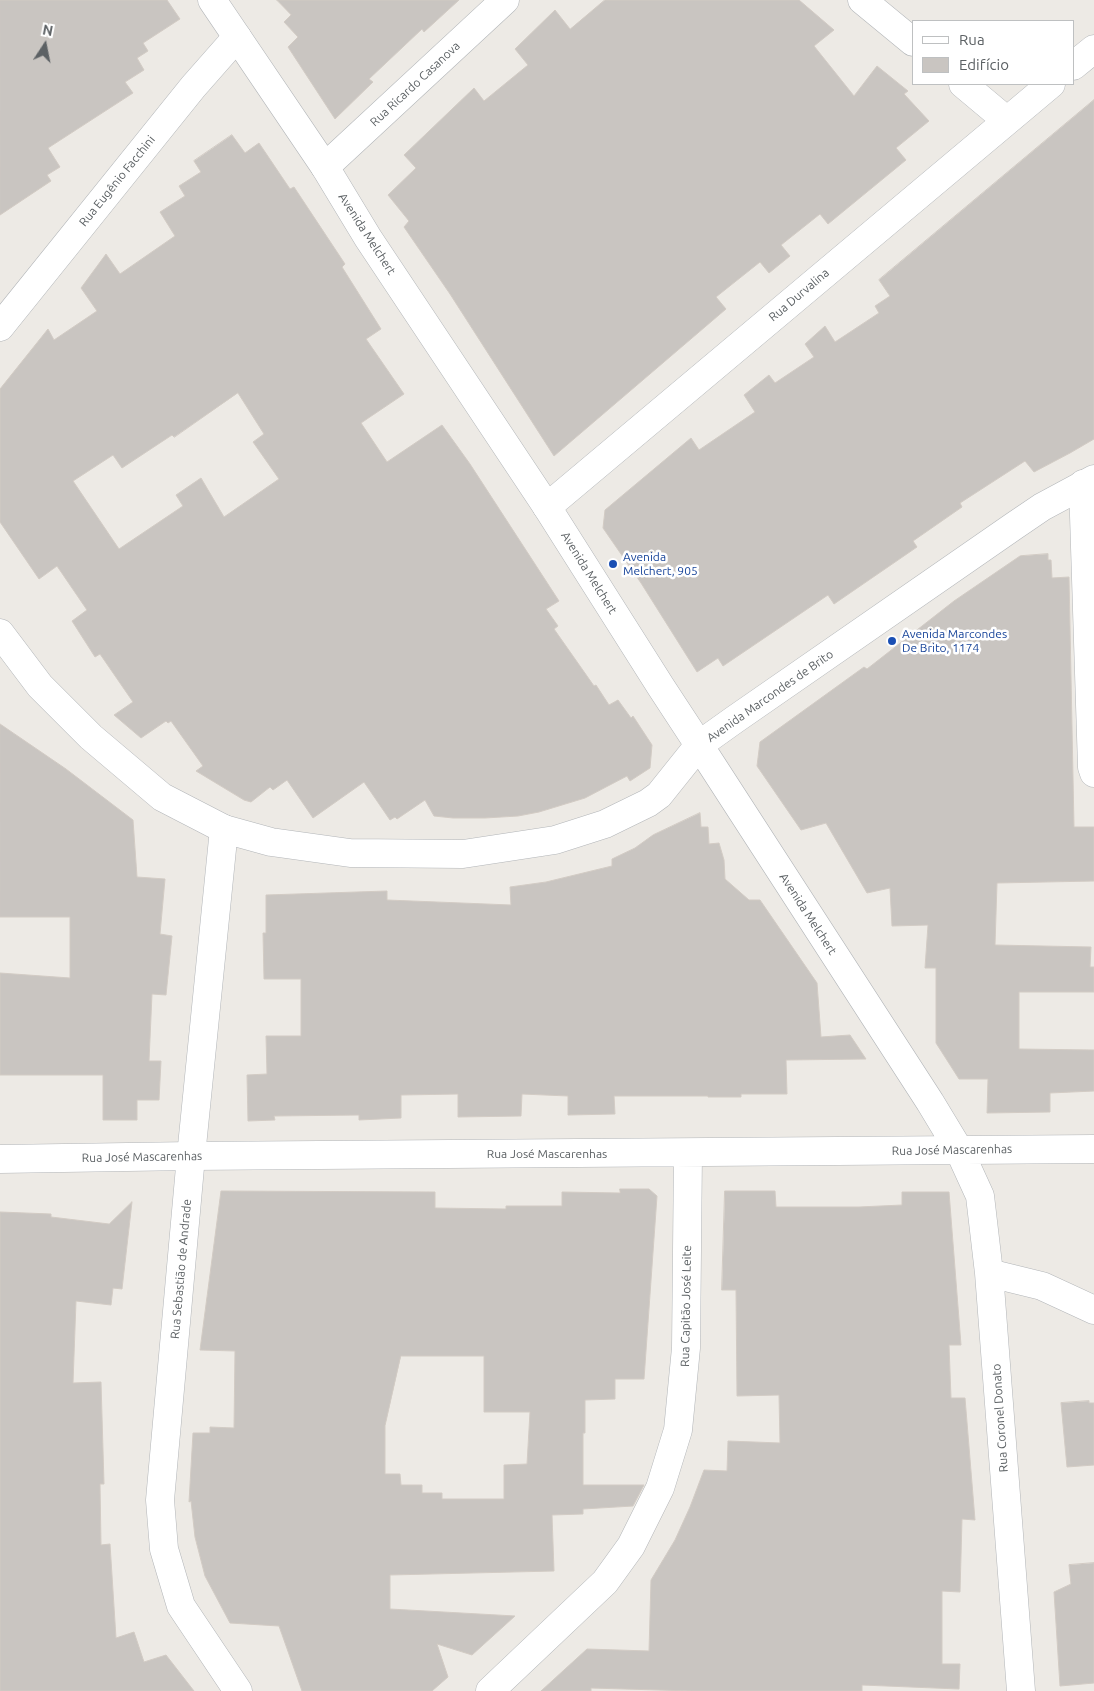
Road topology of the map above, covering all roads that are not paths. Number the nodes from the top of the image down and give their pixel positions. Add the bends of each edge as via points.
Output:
1 (212, 0) edge
2 (505, 0) edge
3 (862, 0) edge
4 (237, 37) junction
5 (912, 41) edge
6 (1094, 49) edge
7 (1074, 65) edge
8 (963, 85) edge
9 (1050, 85) edge
10 (1006, 120) junction
11 (325, 168) junction
12 (0, 327) edge
13 (1088, 481) edge
14 (547, 507) junction
15 (0, 633) edge
16 (700, 746) junction
17 (1094, 773) edge
18 (224, 829) junction
19 (1094, 1149) edge
20 (959, 1150) junction
21 (688, 1153) junction
22 (191, 1156) junction
23 (0, 1159) edge
24 (989, 1273) junction
25 (1094, 1310) edge
26 (238, 1691) edge
27 (490, 1691) edge
28 (1021, 1691) edge

1 - 4 street, Avenida Melchert
2 - 11 street, Rua Ricardo Casanova
3 - 5 street
4 - 11 street, Avenida Melchert
4 - 12 street, Rua Eugênio Facchini via 193,86
6 - 7 street
8 - 10 street
9 - 10 street, Rua Durvalina
10 - 14 street, Rua Durvalina
11 - 14 street, Avenida Melchert
13 - 16 street, Avenida Marcondes de Brito via 1042,507 974,553
13 - 17 street
14 - 16 street, Avenida Melchert
15 - 18 street, Avenida Marcondes de Brito via 40,686 91,737 162,797
16 - 18 street, Avenida Marcondes de Brito via 659,795 648,803 606,824 555,840 464,854 350,853 271,842
16 - 20 street, Avenida Melchert
18 - 22 street, Rua Sebastião de Andrade
19 - 20 street, Rua José Mascarenhas
20 - 21 street, Rua José Mascarenhas
20 - 24 street, Rua Coronel Donato via 980,1196
21 - 22 street, Rua José Mascarenhas
21 - 27 street, Rua Capitão José Leite via 686,1348 678,1430 660,1488 631,1546 605,1582
22 - 23 street, Rua José Mascarenhas
22 - 26 street, Rua Sebastião de Andrade via 160,1500 164,1549 181,1606
24 - 25 street via 1042,1286
24 - 28 street, Rua Coronel Donato

